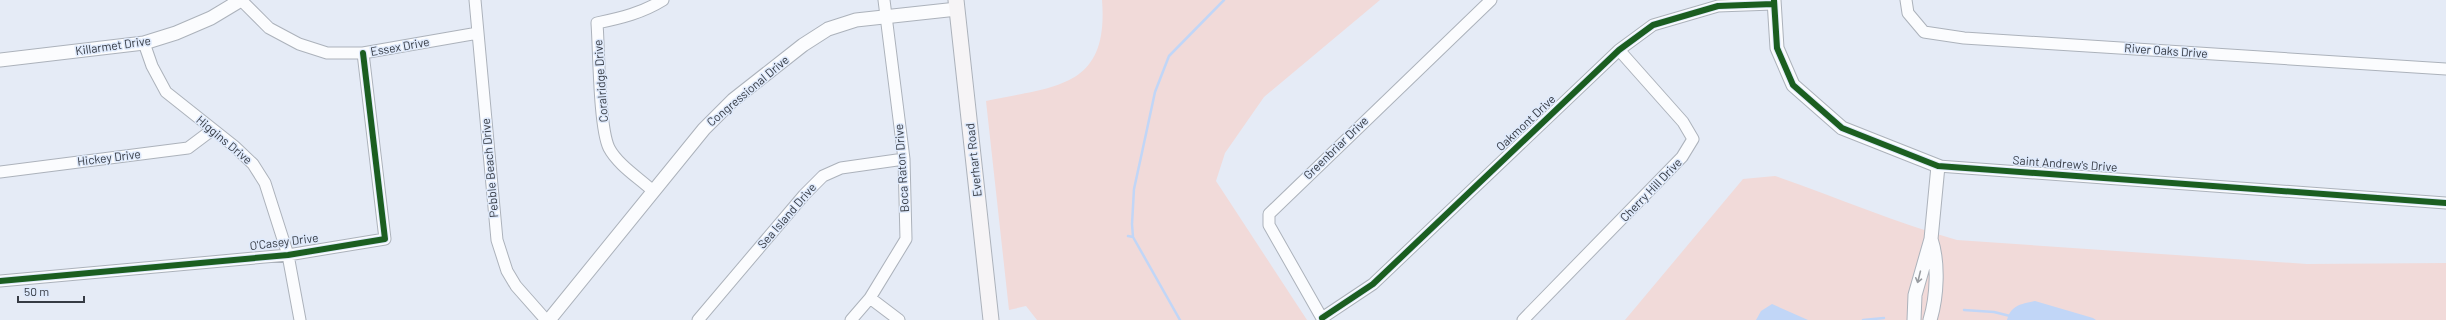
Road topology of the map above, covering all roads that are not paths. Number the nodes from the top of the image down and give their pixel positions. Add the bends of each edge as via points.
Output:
1 (241, 0) edge
2 (475, 0) edge
3 (663, 0) edge
4 (884, 0) edge
5 (1491, 0) edge
6 (1906, 0) edge
7 (1774, 2) edge
8 (957, 5) edge
9 (886, 16) junction
10 (478, 33) junction
11 (144, 43) junction
12 (1619, 50) junction
13 (363, 53) junction
14 (0, 60) edge
15 (2446, 69) edge
16 (212, 130) junction
17 (904, 159) junction
18 (1938, 166) junction
19 (0, 172) edge
20 (653, 191) junction
21 (2446, 203) edge
22 (1931, 240) junction
23 (288, 255) junction
24 (0, 281) edge
25 (870, 298) junction
26 (1323, 319) edge
27 (300, 320) edge
28 (548, 320) edge
29 (698, 320) edge
30 (852, 320) edge
31 (899, 320) edge
32 (991, 320) edge
33 (1523, 320) edge
34 (1914, 320) edge
35 (1930, 320) edge

1 - 11 street, Killarmet Drive via 211,18 176,34
1 - 13 street, Essex Drive via 268,28 299,44 327,53
2 - 10 street, Pebble Beach Drive
3 - 20 street, Coralridge Drive via 626,17 597,23 604,128 609,148
4 - 9 street, Boca Raton Drive
5 - 26 street, Greenbriar Drive via 1269,214 1269,225
6 - 15 street, River Oaks Drive via 1908,13 1924,32 1964,38
7 - 12 street, Oakmont Drive via 1718,6 1654,25
7 - 18 street, Saint Andrew's Drive via 1777,48 1793,85 1842,128
8 - 9 street, Congressional Drive
8 - 32 main road, Everhart Road
9 - 17 street, Boca Raton Drive
9 - 20 street, Congressional Drive via 856,20 828,29 802,45 718,114
10 - 13 street, Essex Drive
10 - 28 street, Pebble Beach Drive via 497,240 507,271 516,286
11 - 14 street, Killarmet Drive
11 - 16 street, Higgins Drive via 152,66 166,92
12 - 26 street, Oakmont Drive via 1373,284
12 - 33 street, Cherry Hill Drive via 1683,122 1693,138 1682,157
13 - 23 street, O'Casey Drive via 385,238
16 - 19 street, Hickey Drive via 188,148
16 - 23 street, Higgins Drive via 253,164 265,184
17 - 25 street, Boca Raton Drive via 906,239
17 - 29 street, Sea Island Drive via 841,168 823,176
18 - 21 street, Saint Andrew's Drive
18 - 22 street
20 - 28 street, Congressional Drive
22 -> 34 street via 1915,295
22 - 35 street via 1934,249 1935,303
23 - 24 street, O'Casey Drive
23 - 27 street, Higgins Drive
25 - 30 street, Boca Raton Drive
25 - 31 street

